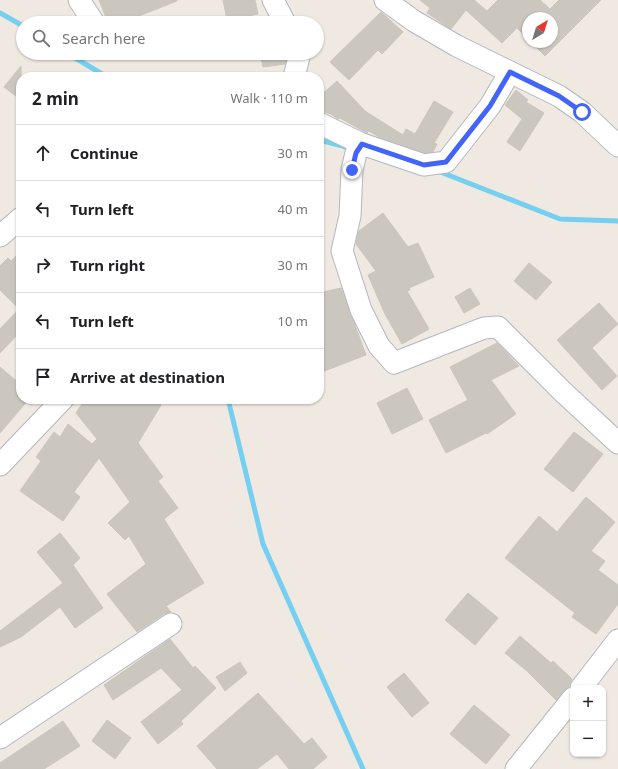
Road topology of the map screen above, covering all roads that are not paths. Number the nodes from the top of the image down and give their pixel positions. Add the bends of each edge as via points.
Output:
1 (79, 0) edge
2 (273, 0) edge
3 (385, 0) edge
4 (89, 16) edge
5 (281, 16) edge
6 (298, 60) edge
7 (295, 72) edge
8 (510, 72) junction
9 (324, 125) edge
10 (362, 144) junction
11 (618, 146) edge
12 (16, 222) edge
13 (0, 236) edge
14 (58, 404) edge
15 (618, 443) edge
16 (0, 465) edge
17 (171, 624) dead end
18 (618, 640) edge
19 (583, 685) edge
20 (570, 702) edge
21 (0, 738) edge
22 (516, 769) edge

1 - 4 street
2 - 5 street
3 - 8 street via 438,36
6 - 7 street
8 - 10 street via 490,106 446,162 424,165
8 - 11 street via 559,96 582,112
9 - 10 street
10 - 15 street via 356,153 352,170 350,216 342,251 361,310 379,346 394,362 484,328 498,328
12 - 13 street
14 - 16 street
17 - 21 street
18 - 19 street
20 - 22 street

